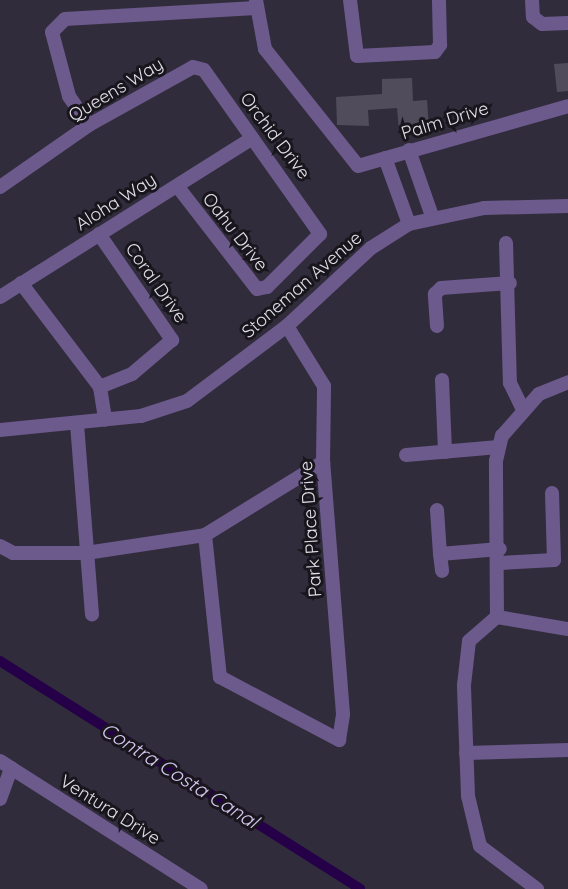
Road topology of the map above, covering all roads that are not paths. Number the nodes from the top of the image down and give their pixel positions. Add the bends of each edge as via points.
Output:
1 (350, 0) edge
2 (440, 0) edge
3 (532, 0) edge
4 (256, 4) edge
5 (568, 23) edge
6 (193, 67) joint
7 (568, 106) edge
8 (89, 125) junction
9 (252, 138) junction
10 (410, 150) junction
11 (385, 158) junction
12 (177, 186) junction
13 (0, 187) edge
14 (568, 206) edge
15 (432, 216) junction
16 (409, 224) junction
17 (99, 234) junction
18 (320, 234) joint
19 (506, 243) dead end
20 (21, 283) junction
21 (510, 283) junction
22 (0, 297) edge
23 (287, 326) junction
24 (437, 326) dead end
25 (442, 380) dead end
26 (568, 382) edge
27 (100, 387) junction
28 (522, 408) junction
29 (105, 420) junction
30 (77, 424) junction
31 (0, 430) edge
32 (499, 447) junction
33 (445, 452) junction
34 (406, 455) dead end
35 (323, 462) junction
36 (552, 493) dead end
37 (437, 510) dead end
38 (205, 536) junction
39 (0, 546) edge
40 (86, 553) junction
41 (440, 554) junction
42 (500, 556) junction
43 (442, 571) dead end
44 (92, 614) dead end
45 (497, 617) junction
46 (568, 629) edge
47 (568, 750) edge
48 (466, 753) junction
49 (5, 765) edge
50 (0, 799) edge
51 (201, 889) edge
52 (537, 889) edge

1 - 2 street via 357,56 435,52 440,45
3 - 5 street via 533,17 542,24
4 - 8 street via 65,19 52,32 69,96
4 - 11 street, Palm Drive via 265,49 340,147 358,166
6 - 8 street, Queens Way
6 - 9 street, Orchid Drive via 204,70
7 - 10 street, Palm Drive
8 - 13 street, Queens Way
9 - 12 street, Aloha Way
9 - 18 street, Orchid Drive
10 - 11 street, Palm Drive
10 - 15 street
11 - 16 street
12 - 17 street, Aloha Way
12 - 18 street, Oahu Drive via 257,289 267,286
14 - 15 street, Stoneman Avenue
15 - 16 street, Stoneman Avenue
16 - 23 street, Stoneman Avenue via 370,248
17 - 20 street, Aloha Way
17 - 27 street, Coral Drive via 172,340 132,374
19 - 21 street
20 - 22 street, Aloha Way
20 - 27 street
21 - 24 street via 441,288 435,294
21 - 28 street via 510,383
23 - 29 street, Stoneman Avenue via 187,402
23 - 35 street, Park Place Drive via 324,386
25 - 33 street
26 - 28 street
27 - 29 street
28 - 32 street
29 - 30 street, Stoneman Avenue
30 - 31 street, Stoneman Avenue
30 - 40 street
32 - 33 street
32 - 42 street
33 - 34 street
35 - 38 street
35 - 38 street, Park Place Drive via 343,714 339,740 220,677
36 - 42 street via 554,560
37 - 41 street
38 - 40 street
39 - 40 street via 13,553
40 - 44 street
41 - 42 street
41 - 43 street
42 - 45 street
45 - 46 street
45 - 48 street via 469,641
47 - 48 street
48 - 52 street via 480,846
49 - 50 street
49 - 51 street, Ventura Drive

